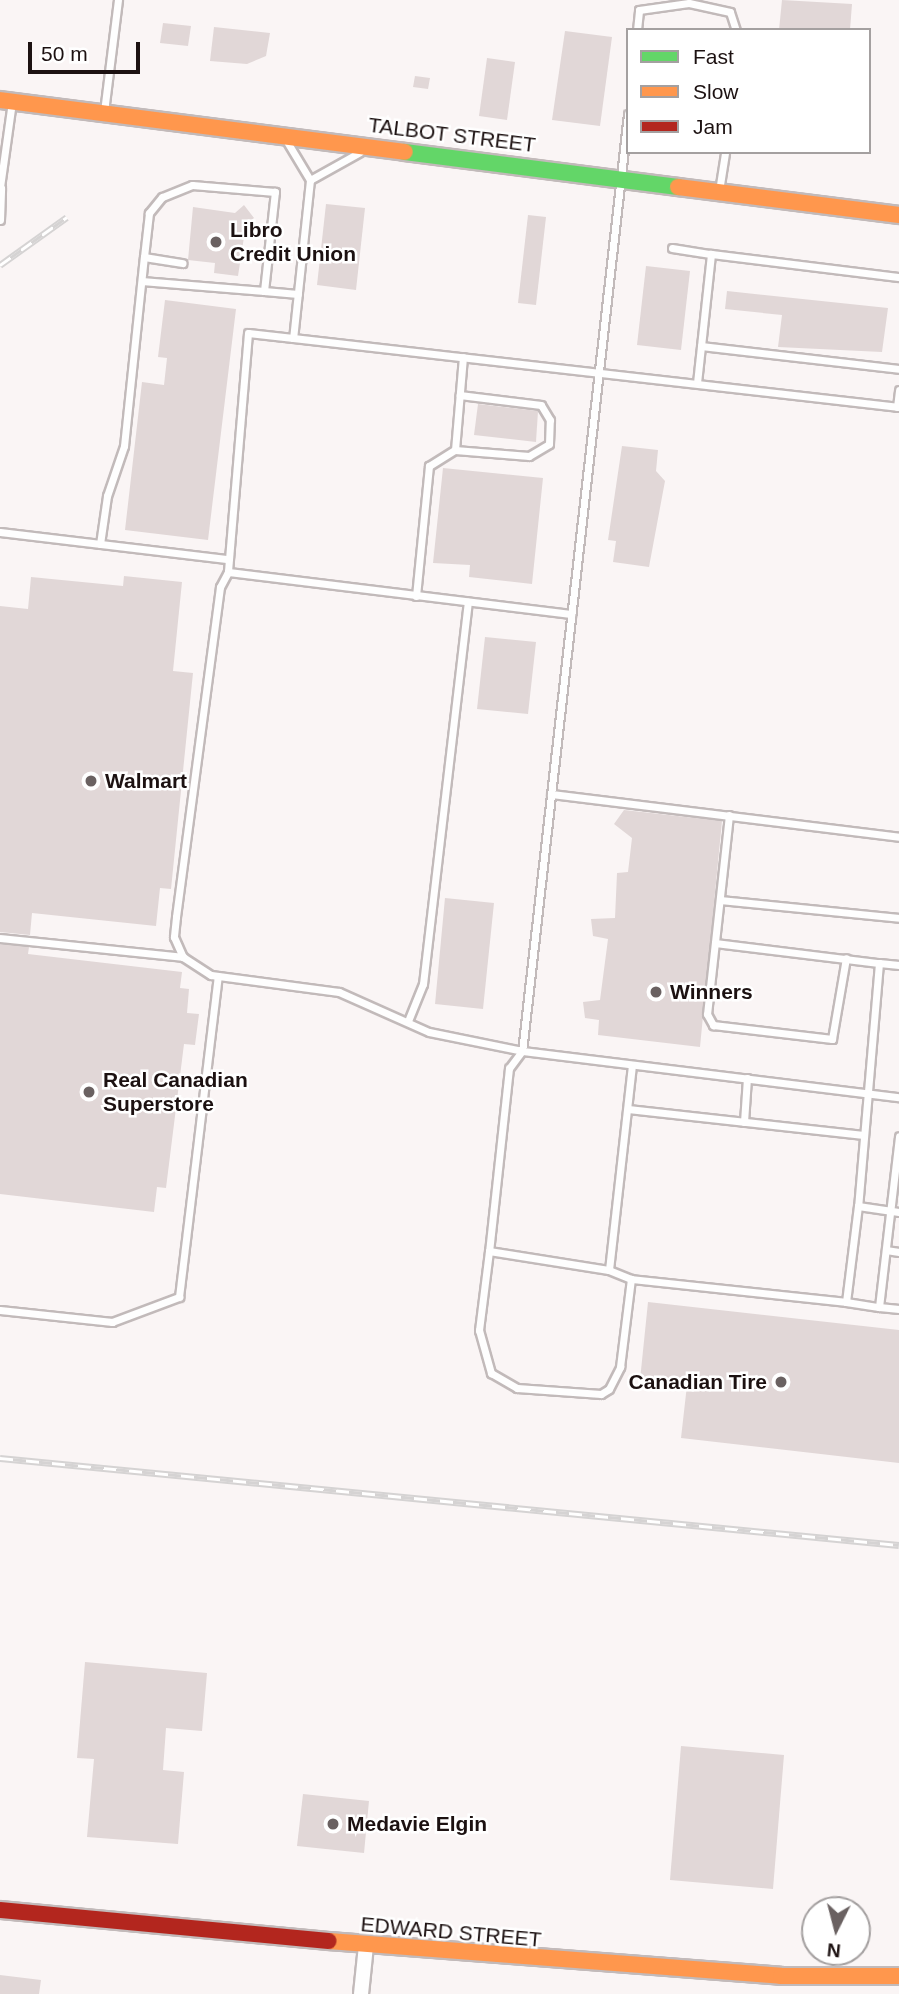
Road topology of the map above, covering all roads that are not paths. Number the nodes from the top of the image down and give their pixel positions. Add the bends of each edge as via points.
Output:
1 (118, 0) edge
2 (637, 28) edge
3 (735, 28) edge
4 (6, 101) edge
5 (103, 112) junction
6 (626, 132) edge
7 (282, 134) junction
8 (379, 146) junction
9 (1, 152) edge
10 (724, 154) edge
11 (621, 178) junction
12 (310, 180) junction
13 (1, 188) edge
14 (719, 191) junction
15 (899, 215) edge
16 (0, 220) edge
17 (672, 248) dead end
18 (711, 254) junction
19 (144, 257) junction
20 (183, 262) dead end
21 (899, 277) edge
22 (142, 281) junction
23 (264, 291) junction
24 (298, 294) junction
25 (293, 338) junction
26 (701, 346) junction
27 (463, 357) junction
28 (899, 369) edge
29 (599, 371) junction
30 (697, 383) junction
31 (899, 390) edge
32 (460, 395) junction
33 (898, 407) edge
34 (455, 450) junction
35 (0, 532) edge
36 (100, 544) junction
37 (228, 559) junction
38 (228, 572) junction
39 (415, 596) junction
40 (468, 602) junction
41 (572, 614) junction
42 (551, 794) junction
43 (729, 815) junction
44 (899, 837) edge
45 (720, 900) junction
46 (899, 918) edge
47 (0, 938) edge
48 (715, 943) junction
49 (183, 957) junction
50 (846, 958) junction
51 (879, 963) junction
52 (899, 965) edge
53 (218, 976) junction
54 (408, 1021) junction
55 (522, 1051) junction
56 (632, 1065) junction
57 (747, 1079) junction
58 (868, 1093) junction
59 (899, 1097) edge
60 (628, 1109) junction
61 (744, 1122) junction
62 (864, 1135) junction
63 (899, 1136) edge
64 (897, 1167) edge
65 (896, 1186) edge
66 (858, 1206) junction
67 (895, 1212) edge
68 (886, 1250) junction
69 (489, 1251) junction
70 (899, 1252) edge
71 (609, 1270) junction
72 (631, 1279) junction
73 (846, 1302) junction
74 (879, 1307) junction
75 (899, 1309) edge
76 (0, 1310) edge
77 (0, 1910) edge
78 (366, 1946) junction
79 (899, 1976) edge
80 (361, 1994) edge

1 - 5 lane
2 - 3 lane via 639,10 689,3 730,12
4 - 5 main road, TALBOT STREET
4 - 9 lane
5 - 7 main road, TALBOT STREET
6 - 11 lane
7 - 8 main road, TALBOT STREET
7 - 12 lane
8 - 11 main road, TALBOT STREET
8 - 12 lane via 340,159
9 - 13 lane
10 - 14 lane
11 - 14 main road, TALBOT STREET
11 - 29 lane
12 - 24 lane
13 - 16 lane
14 - 15 main road, TALBOT STREET
17 - 18 lane
18 - 21 lane
18 - 26 lane
19 - 20 lane
19 - 22 lane
19 - 23 lane via 149,213 179,188 275,192
22 - 23 lane
22 - 36 lane via 124,446 107,496
23 - 24 lane
24 - 25 lane
25 - 27 lane
25 - 37 lane via 248,333
26 - 28 lane
26 - 30 lane
27 - 29 lane
27 - 32 lane
29 - 30 lane
29 - 41 lane
30 - 33 lane
31 - 33 lane
32 - 34 lane
32 - 34 lane via 541,405 550,420 549,444 529,456
34 - 39 lane via 429,466
35 - 36 lane
36 - 37 lane
37 - 38 lane
38 - 39 lane
38 - 49 lane via 220,587 176,917 174,937
39 - 40 lane
40 - 41 lane
40 - 54 lane via 422,992
41 - 42 lane
42 - 43 lane
42 - 55 lane
43 - 44 lane
43 - 45 lane
45 - 46 lane
45 - 48 lane
47 - 49 lane
48 - 50 lane
48 - 50 lane via 708,1020 732,1030 832,1039
49 - 53 lane
50 - 51 lane
51 - 52 lane
51 - 58 lane
53 - 54 lane via 339,992
53 - 76 lane via 179,1297 112,1322
54 - 55 lane via 474,1045
55 - 56 lane
55 - 69 lane via 509,1068
56 - 57 lane
56 - 60 lane
57 - 58 lane
57 - 61 lane
58 - 59 lane
58 - 62 lane
60 - 61 lane
60 - 71 lane
61 - 62 lane
62 - 66 lane
63 - 64 lane
64 - 65 lane
65 - 67 lane
66 - 67 lane
66 - 73 lane
67 - 68 lane
68 - 70 lane
68 - 74 lane
69 - 71 lane
69 - 72 lane via 479,1330 491,1373 517,1388 601,1394 609,1389 620,1367
71 - 72 lane
72 - 73 lane
73 - 74 lane
74 - 75 lane
77 - 78 main road, EDWARD STREET
78 - 79 main road, EDWARD STREET via 768,1975
78 - 80 street

